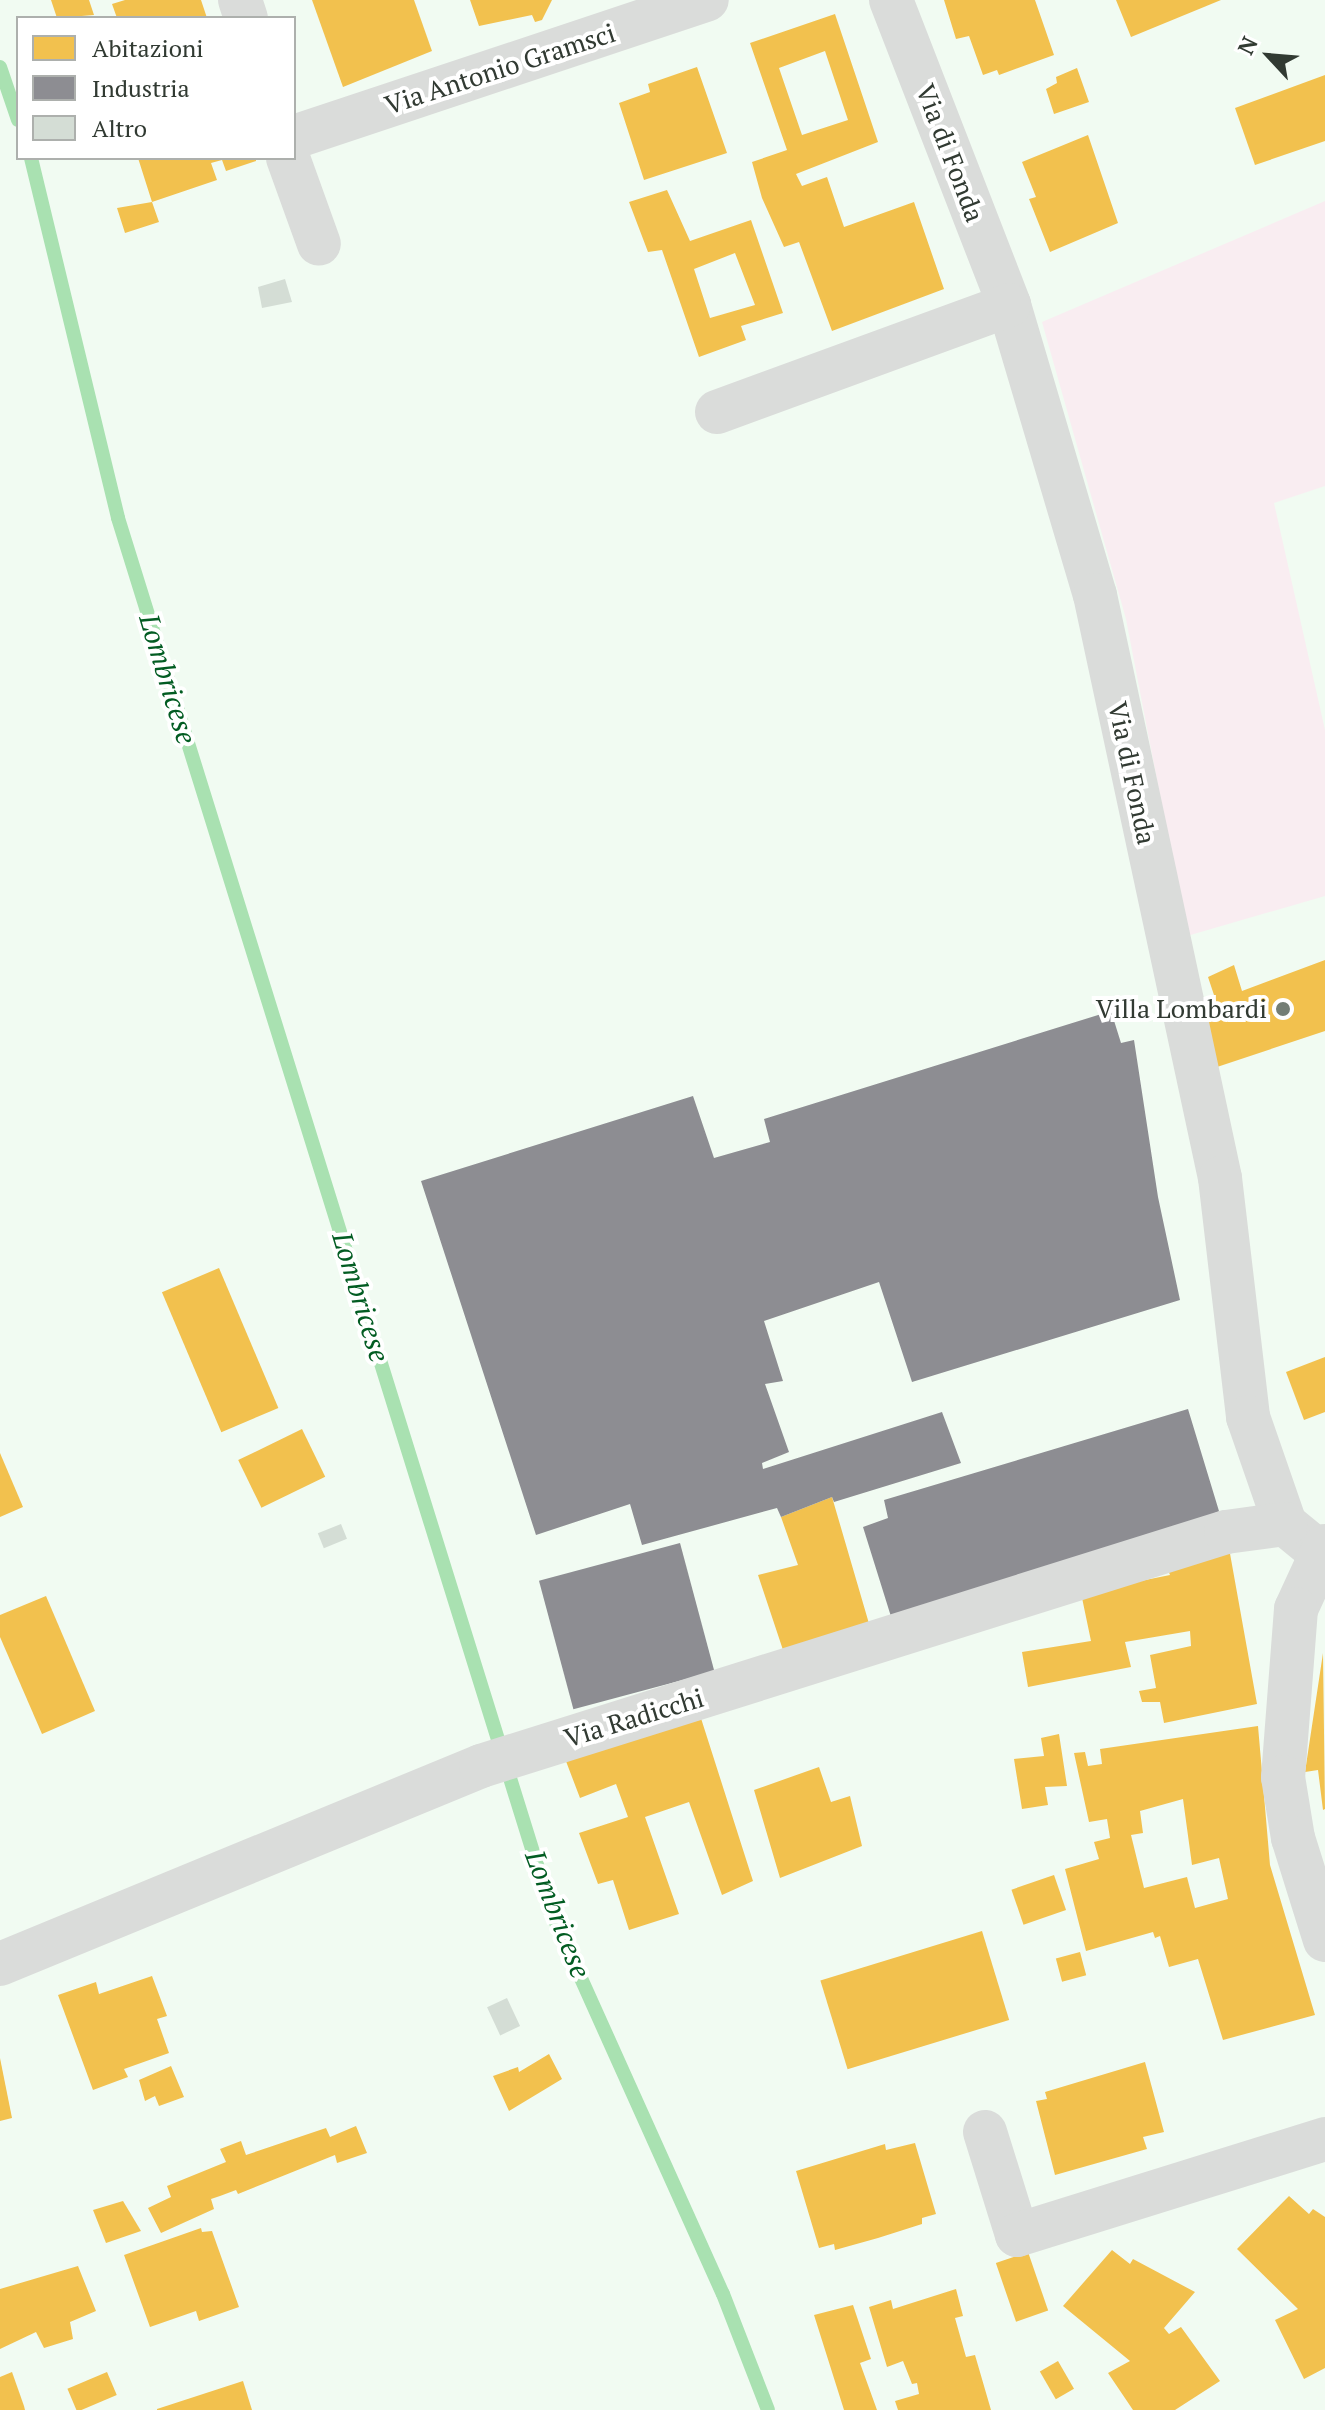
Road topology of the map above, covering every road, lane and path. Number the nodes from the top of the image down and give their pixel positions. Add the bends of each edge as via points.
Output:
1 (707, 0) edge
2 (891, 0) edge
3 (296, 136) edge
4 (289, 160) edge
5 (319, 244) dead end
6 (1009, 305) junction
7 (717, 412) dead end
8 (1285, 1524) junction
9 (1323, 1549) edge
10 (1325, 1940) edge
11 (0, 1964) edge
12 (985, 2132) dead end
13 (1325, 2139) edge

1 - 3 street, Via Antonio Gramsci
2 - 6 street, Via di Fonda
4 - 5 street
6 - 7 street
6 - 8 street, Via di Fonda via 1095,595 1220,1178 1248,1417
8 - 9 street
8 - 11 street, Via Radicchi via 1226,1532 481,1766
9 - 10 street via 1296,1609 1283,1777 1293,1838
12 - 13 street via 1017,2235

